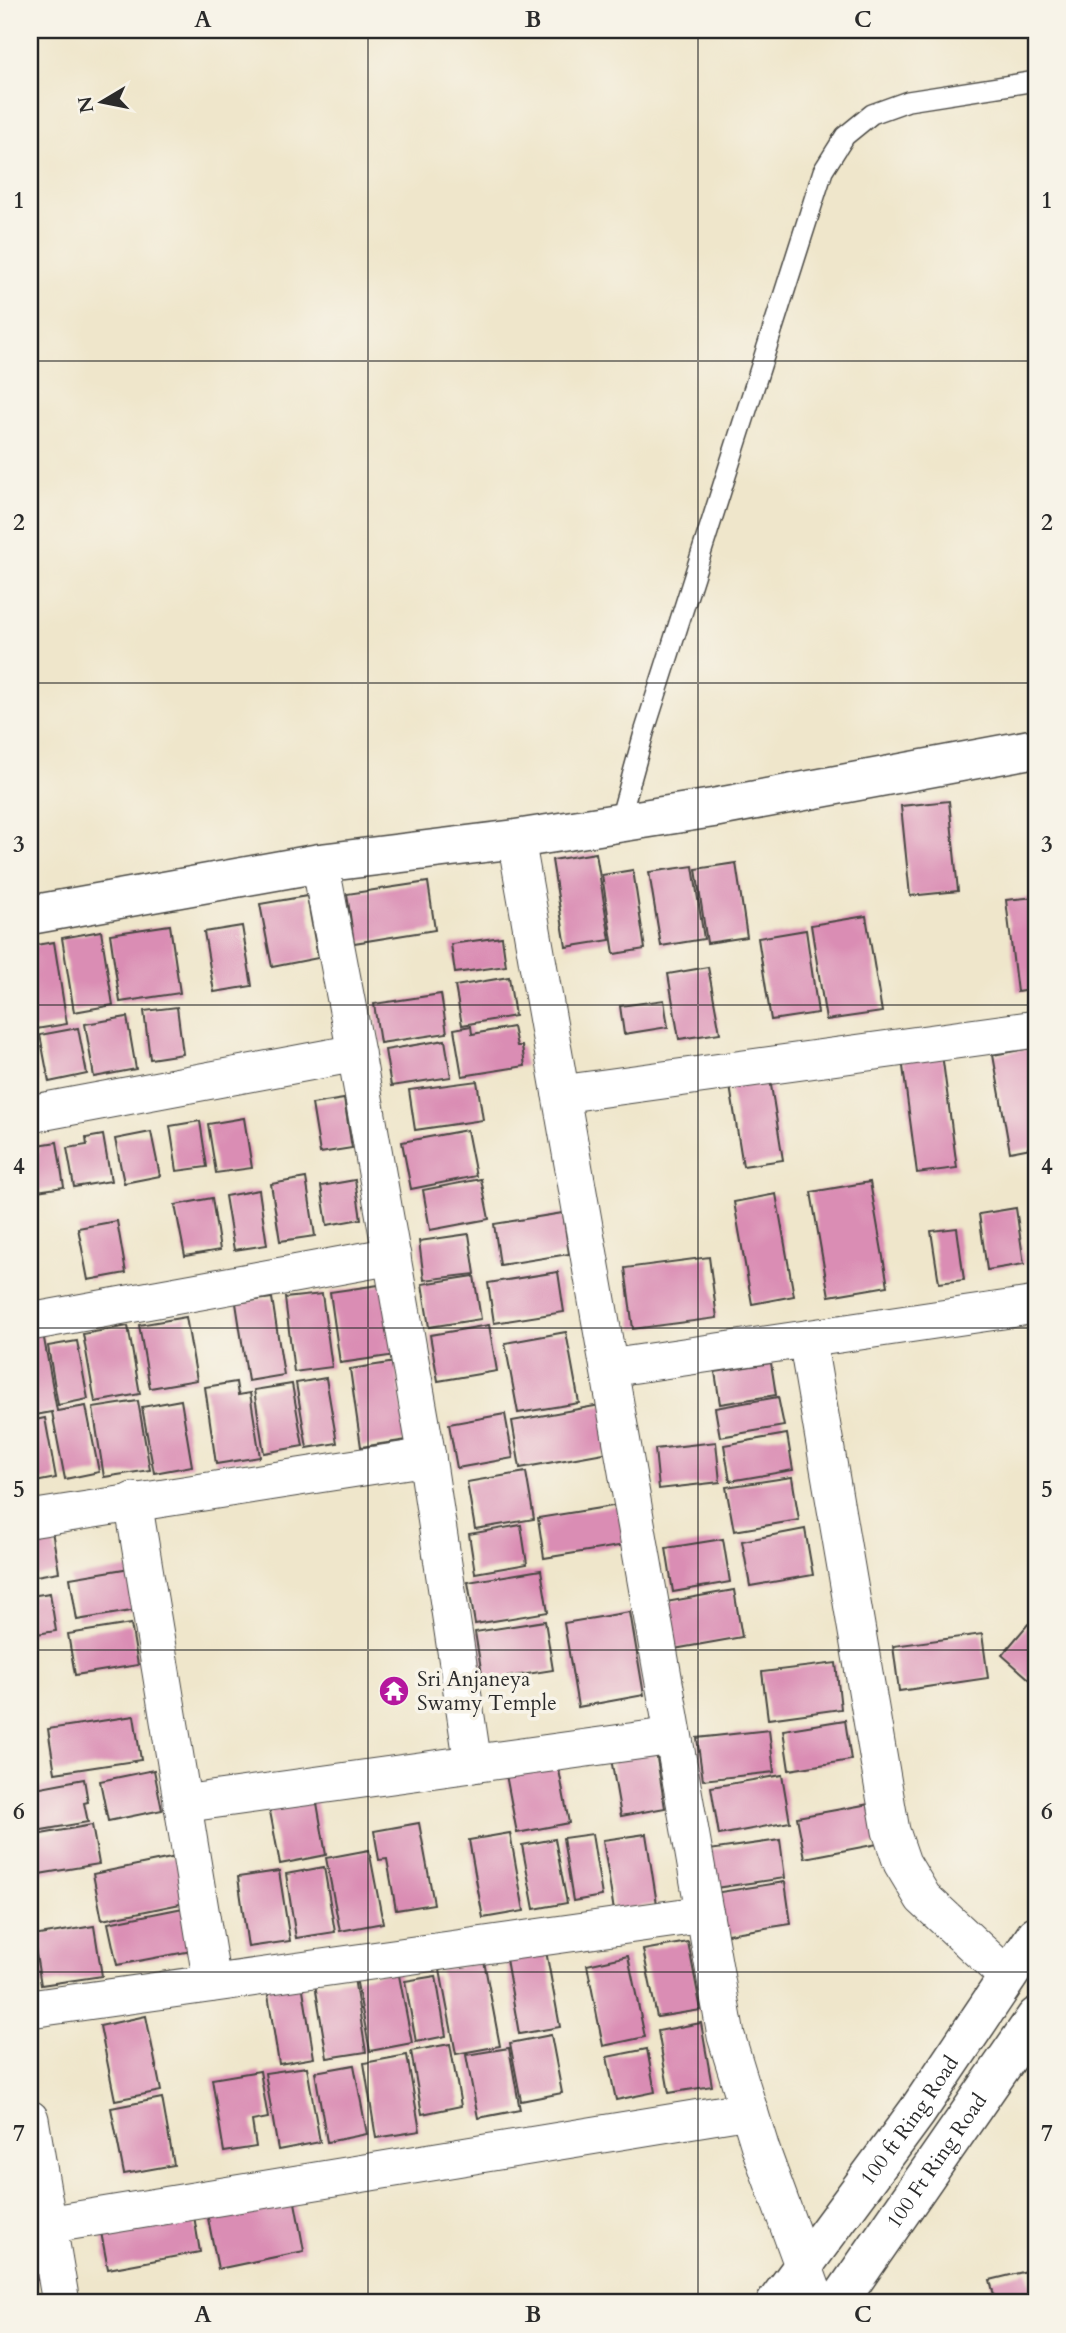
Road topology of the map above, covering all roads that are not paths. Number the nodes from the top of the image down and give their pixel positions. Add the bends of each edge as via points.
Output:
1 (1036, 81) edge
2 (1036, 748) edge
3 (619, 823) junction
4 (516, 839) junction
5 (320, 863) junction
6 (30, 915) edge
7 (1036, 1029) edge
8 (356, 1053) junction
9 (561, 1094) junction
10 (30, 1114) edge
11 (392, 1256) junction
12 (1036, 1305) edge
13 (30, 1322) edge
14 (807, 1339) junction
15 (609, 1368) junction
16 (428, 1457) junction
17 (133, 1501) junction
18 (30, 1519) edge
19 (673, 1736) junction
20 (473, 1764) junction
21 (182, 1804) junction
22 (705, 1914) junction
23 (1036, 1935) edge
24 (1008, 1977) junction
25 (212, 1983) junction
26 (30, 2008) edge
27 (1036, 2017) edge
28 (748, 2110) junction
29 (30, 2119) edge
30 (47, 2225) junction
31 (803, 2265) junction
32 (61, 2303) edge
33 (776, 2303) edge
34 (817, 2303) edge
35 (838, 2303) edge

1 - 3 lane via 908,101 872,114 845,136 823,171
2 - 3 street
3 - 4 street
4 - 5 street
4 - 9 street
5 - 6 street
5 - 8 street
7 - 9 street
8 - 10 street
8 - 11 street
9 - 15 street
11 - 13 street
11 - 16 street
12 - 14 street
14 - 15 street
14 - 24 street via 891,1831 902,1863 923,1898
15 - 19 street
16 - 17 street
16 - 20 street
17 - 18 street
17 - 21 street
19 - 20 street
19 - 22 street
20 - 21 street
21 - 25 street
22 - 25 street
22 - 28 street via 726,2036
23 - 24 street, 100 ft Ring Road
24 - 31 street, 100 ft Ring Road via 917,2112
25 - 26 street
27 - 35 street, 100 Ft Ring Road
28 - 30 street
28 - 31 street
29 - 30 street
30 - 32 street
31 - 33 street, 100 ft Ring Road
31 - 34 street

